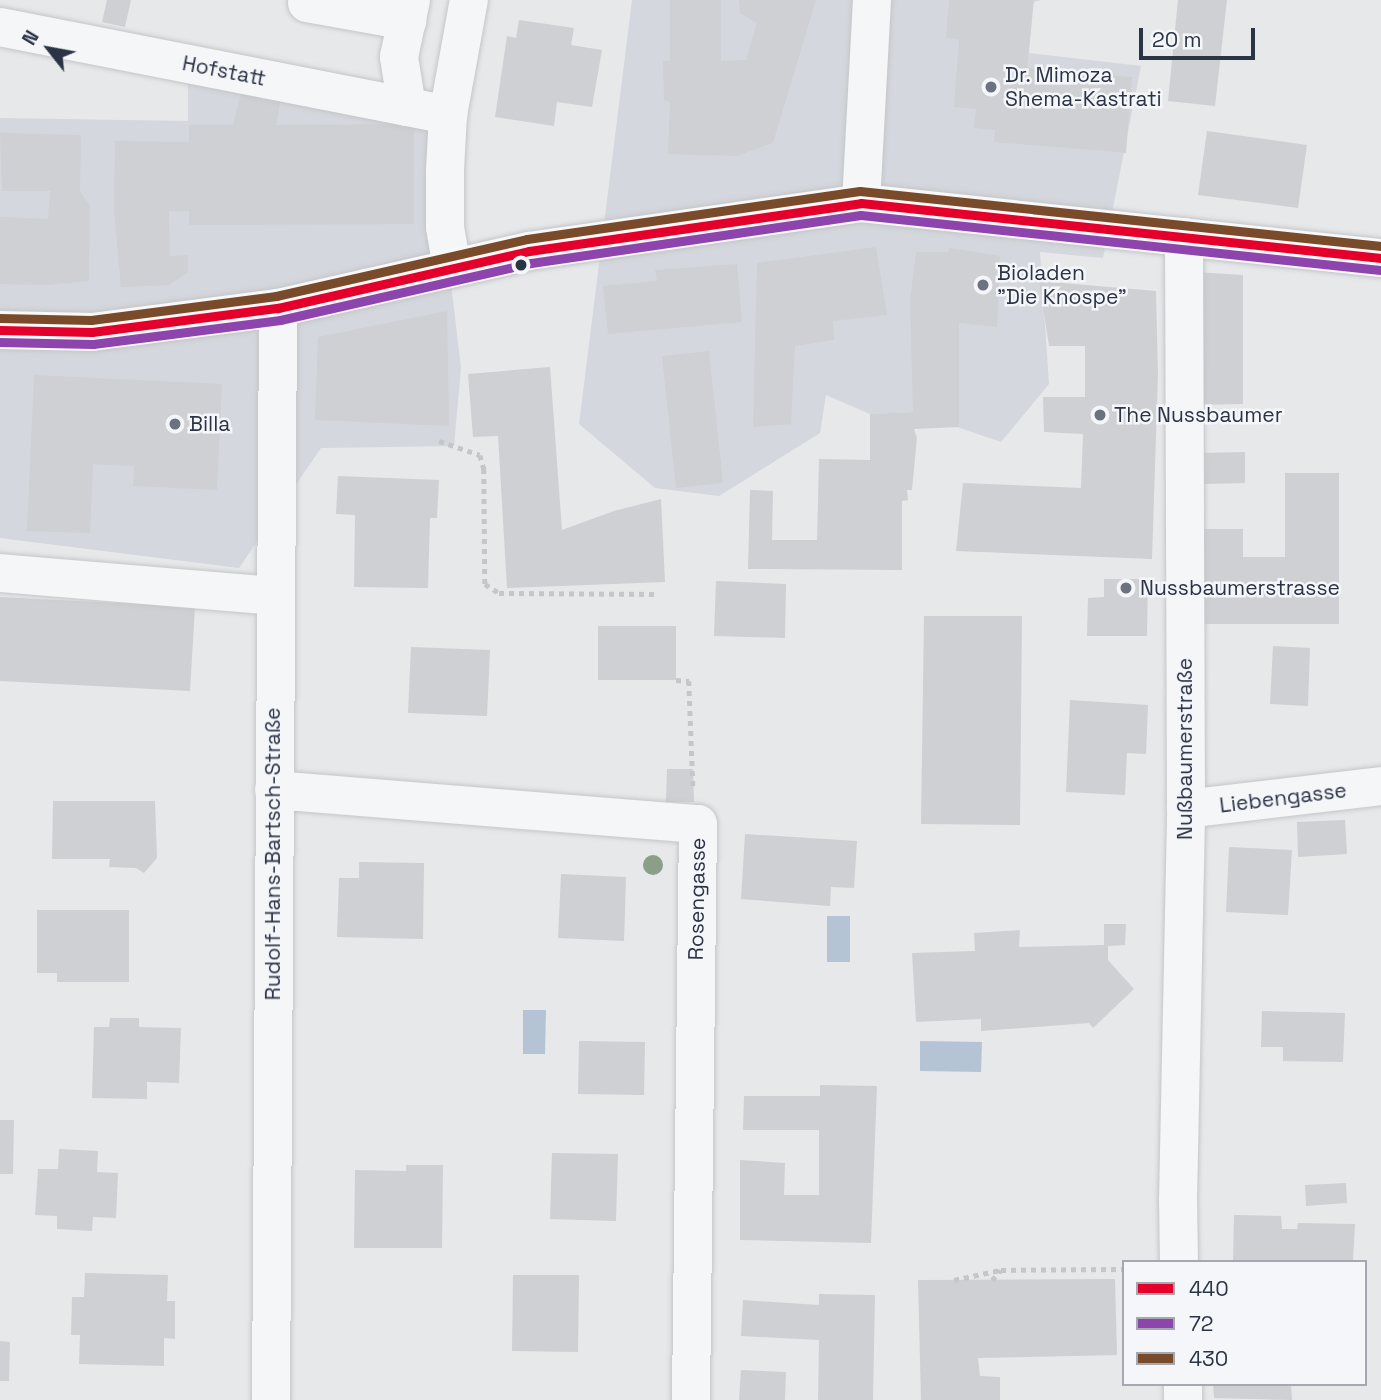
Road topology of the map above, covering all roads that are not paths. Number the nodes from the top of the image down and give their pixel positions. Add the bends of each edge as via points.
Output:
1 (469, 0) edge
2 (872, 0) edge
3 (307, 3) dead end
4 (409, 10) edge
5 (0, 27) edge
6 (407, 107) junction
7 (448, 115) junction
8 (861, 203) junction
9 (1184, 237) junction
10 (1381, 258) edge
11 (452, 268) junction
12 (278, 308) junction
13 (0, 330) edge
14 (0, 573) edge
15 (275, 582) junction
16 (1381, 786) edge
17 (274, 790) junction
18 (1186, 809) junction
19 (1179, 1260) edge
20 (271, 1400) edge
21 (691, 1400) edge

1 - 7 street
2 - 8 street
3 - 4 street
4 - 6 street via 399,57
5 - 6 street, Hofstatt
6 - 7 street, Hofstatt
7 - 11 street via 445,227
8 - 9 main road
8 - 11 main road via 529,251
9 - 10 main road
9 - 18 street, Nußbaumerstraße
11 - 12 main road
12 - 13 main road via 92,332
12 - 15 street, Rudolf-Hans-Bartsch-Straße
14 - 15 street
15 - 17 street, Rudolf-Hans-Bartsch-Straße
16 - 18 street, Liebengasse
17 - 20 street, Rudolf-Hans-Bartsch-Straße
17 - 21 street, Rosengasse via 698,824
18 - 19 street, Nußbaumerstraße

